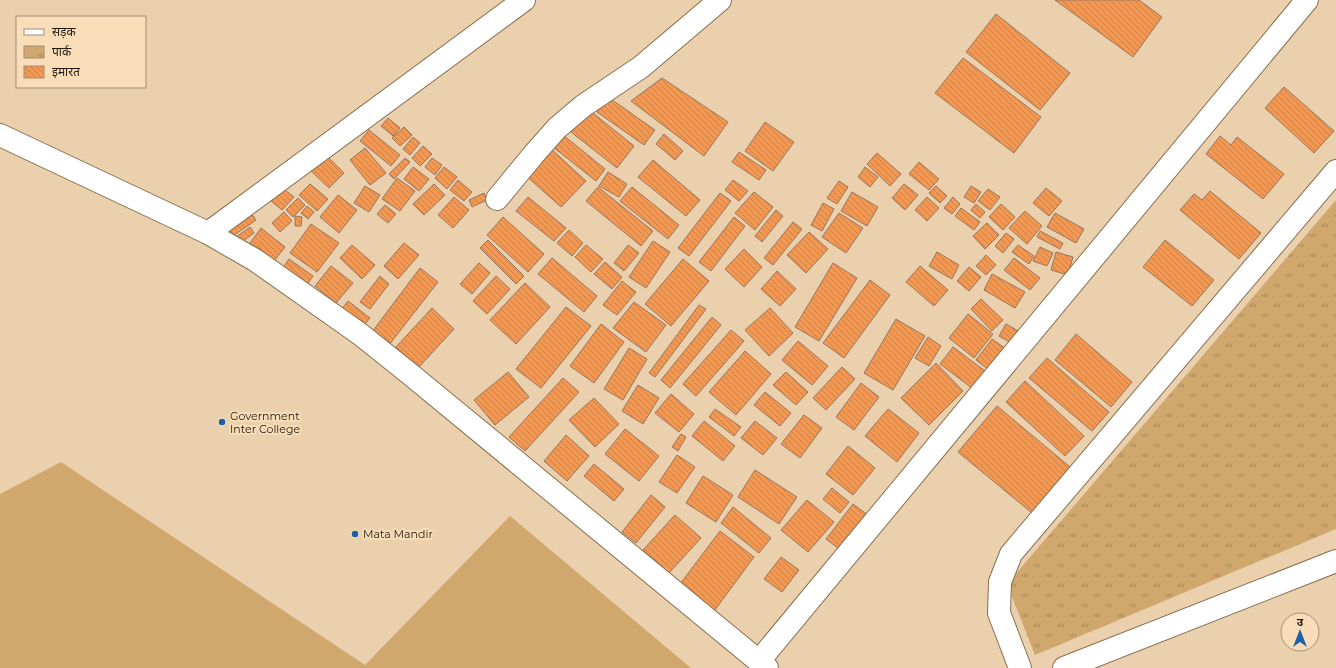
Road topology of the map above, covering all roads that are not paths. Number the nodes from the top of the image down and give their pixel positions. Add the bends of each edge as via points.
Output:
1 (524, 0) edge
2 (720, 0) edge
3 (1307, 0) edge
4 (0, 135) edge
5 (1336, 172) edge
6 (497, 200) dead end
7 (208, 233) junction
8 (1336, 562) edge
9 (763, 665) edge
10 (1020, 668) edge
11 (1064, 668) edge

1 - 7 street
2 - 6 street via 641,67 583,106 557,128
3 - 9 street
4 - 7 street
5 - 10 street via 1011,554 1000,582 999,613
7 - 9 street via 255,260 360,334
8 - 11 street

